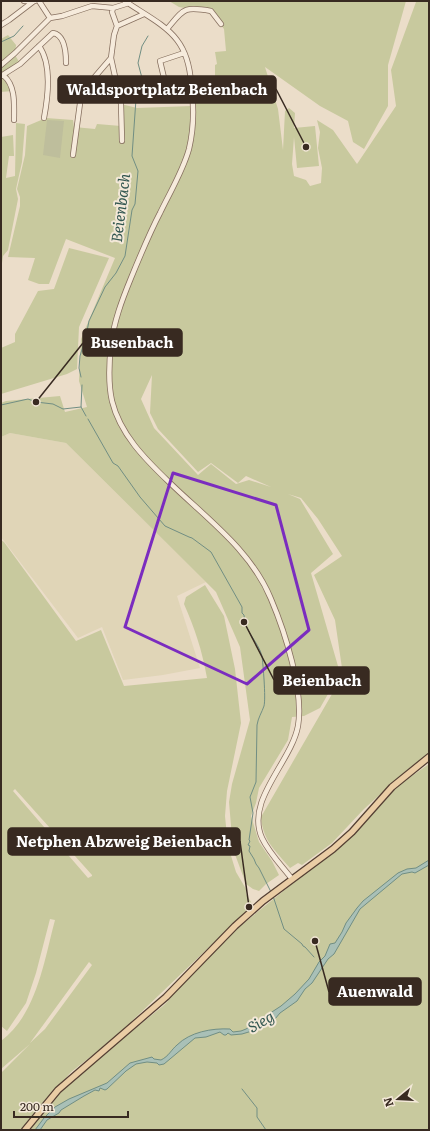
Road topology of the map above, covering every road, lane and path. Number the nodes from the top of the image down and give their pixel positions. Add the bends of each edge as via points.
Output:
1 (24, 1) edge
2 (35, 1) edge
3 (39, 1) edge
4 (127, 2) edge
5 (112, 8) junction
6 (144, 14) junction
7 (50, 18) junction
8 (1, 24) edge
9 (221, 24) dead end
10 (117, 26) junction
11 (167, 29) junction
12 (39, 46) junction
13 (184, 53) junction
14 (111, 58) junction
15 (66, 63) dead end
16 (1, 65) edge
17 (2, 76) edge
18 (165, 82) dead end
19 (44, 118) dead end
20 (14, 120) dead end
21 (122, 142) dead end
22 (73, 156) dead end
23 (429, 757) edge
24 (292, 879) junction
25 (25, 1130) edge

1 - 2 street
2 - 8 street
3 - 7 street
4 - 5 street
4 - 6 street
5 - 7 street via 92,6
5 - 10 street
6 - 10 street
6 - 11 street
7 - 16 street
9 - 11 street via 211,11 188,8 182,11
10 - 14 street
11 - 13 street via 176,38
12 - 15 street via 53,32 58,34
12 - 17 street via 20,64
12 - 19 street via 44,54 47,77 48,93
13 - 18 street via 160,61
13 - 24 street via 190,71 192,90 191,139 183,165 147,239 116,319 110,357 110,390 121,424 138,451 242,552 262,581 276,610 294,674 298,725 291,746 264,796 258,822 266,845
14 - 21 street via 121,104
14 - 22 street via 81,96
17 - 20 street via 8,79 12,92
23 - 24 main road via 392,788 333,849
24 - 25 main road via 226,934 166,996 58,1090

